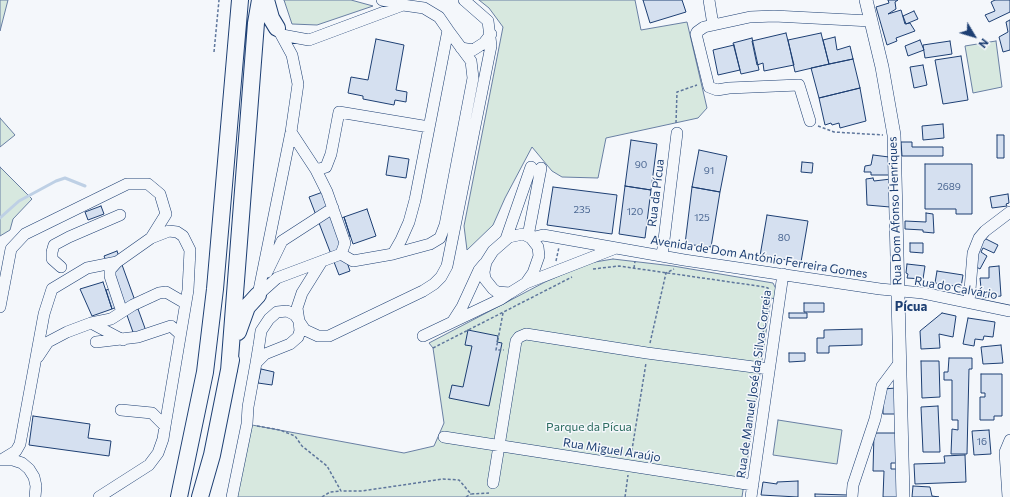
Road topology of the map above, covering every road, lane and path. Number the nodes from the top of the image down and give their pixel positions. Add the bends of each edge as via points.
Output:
1 (219, 0) edge
2 (240, 0) edge
3 (260, 0) edge
4 (266, 0) edge
5 (382, 0) edge
6 (464, 0) edge
7 (708, 0) edge
8 (866, 0) edge
9 (403, 4) junction
10 (871, 21) junction
11 (713, 25) junction
12 (448, 30) junction
13 (280, 31) junction
14 (491, 34) junction
15 (461, 48) junction
16 (214, 52) dead end
17 (706, 82) junction
18 (810, 121) joint
19 (429, 127) junction
20 (291, 132) junction
21 (677, 133) joint
22 (894, 135) junction
23 (316, 170) junction
24 (333, 208) junction
25 (1010, 212) edge
26 (120, 216) dead end
27 (529, 237) junction
28 (151, 238) junction
29 (506, 239) junction
30 (617, 247) junction
31 (341, 254) junction
32 (393, 254) junction
33 (662, 256) junction
34 (322, 261) junction
35 (117, 262) junction
36 (486, 262) junction
37 (61, 267) dead end
38 (590, 269) dead end
39 (666, 273) junction
40 (783, 274) junction
41 (573, 276) dead end
42 (526, 283) junction
43 (897, 292) junction
44 (510, 293) junction
45 (258, 294) junction
46 (969, 302) junction
47 (185, 303) junction
48 (0, 307) edge
49 (1010, 310) edge
50 (122, 312) junction
51 (502, 313) junction
52 (299, 321) junction
53 (453, 321) junction
54 (91, 323) junction
55 (180, 334) junction
56 (423, 336) dead end
57 (123, 340) junction
58 (96, 342) dead end
59 (433, 348) dead end
60 (514, 351) junction
61 (647, 354) junction
62 (900, 362) junction
63 (35, 363) junction
64 (256, 363) junction
65 (753, 367) junction
66 (769, 369) junction
67 (229, 371) junction
68 (121, 410) dead end
69 (247, 424) junction
70 (165, 426) junction
71 (444, 437) dead end
72 (1010, 440) edge
73 (499, 446) junction
74 (2, 460) edge
75 (186, 462) junction
76 (630, 466) junction
77 (493, 483) joint
78 (753, 485) junction
79 (341, 491) junction
80 (489, 493) junction
81 (471, 494) junction
82 (35, 497) edge
83 (99, 497) edge
84 (173, 497) edge
85 (179, 497) edge
86 (200, 497) edge
87 (232, 497) edge
88 (322, 497) edge
89 (466, 497) edge
90 (489, 497) edge
91 (625, 497) edge
92 (751, 497) edge
93 (852, 497) edge
94 (903, 497) edge
95 (1008, 497) edge

1 - 16 path
2 - 75 highway via 215,289 205,372
3 - 67 highway via 256,23
4 - 13 highway via 271,18
5 - 9 street
6 - 14 street via 488,21
7 - 11 street
8 - 10 main road, Rua Dom Afonso Henriques
9 - 12 street via 424,8 439,17
9 - 13 street via 309,40
10 - 11 street via 774,16 750,17
10 - 22 main road, Rua Dom Afonso Henriques
11 - 17 street via 704,27 696,34
12 - 15 street
12 - 19 street
13 - 20 street via 292,55 298,84
14 - 15 street via 484,43 473,50
14 - 52 street via 492,46 447,266 441,278 423,290 329,336 318,336 305,330
15 - 32 street via 471,61 473,78 446,225 440,238 430,244
17 - 18 street via 709,87 717,90 799,85
17 - 21 path via 677,92
18 - 22 path via 834,132
19 - 23 street via 339,112 326,167
19 - 32 street via 409,222
20 - 23 street
20 - 45 street
21 - 33 street, Rua da Pícua
22 - 43 main road, Rua Dom Afonso Henriques
23 - 24 street
24 - 31 street via 345,243
24 - 45 street via 282,241
25 - 46 street via 979,238 973,253
26 - 37 street via 54,245 52,259
27 - 29 street, Avenida de Dom António Ferreira Gomes via 517,234
27 - 29 street via 536,168
27 - 30 street, Avenida de Dom António Ferreira Gomes via 543,235
27 - 42 street via 538,247 539,256
28 - 35 street
28 - 47 street via 169,231 177,232 188,243 188,290
28 - 48 street via 166,214 160,194 148,184 127,184 25,234 11,249
29 - 36 street via 493,250
30 - 33 street, Avenida de Dom António Ferreira Gomes
30 - 42 street
31 - 32 street via 353,261
31 - 34 street
33 - 40 street, Avenida de Dom António Ferreira Gomes
34 - 45 street via 277,278
34 - 52 street via 302,293 297,308
35 - 50 street via 110,270 110,276
35 - 63 street via 87,268 52,288 44,314
36 - 44 street via 484,272 489,285 497,292
36 - 53 street via 479,270
38 - 39 path via 619,266
39 - 61 path
39 - 65 path via 768,288 759,357 754,359
40 - 43 street, Avenida de Dom António Ferreira Gomes
40 - 66 street, Rua de Manuel José da Silva Correia
41 - 51 path
42 - 44 street
43 - 46 street, Rua do Calvário via 923,293
43 - 62 main road, Rua Dom Afonso Henriques
44 - 53 street
45 - 67 highway via 241,319
46 - 49 street, Rua do Calvário
47 - 50 street via 166,292
47 - 55 street
50 - 54 street via 111,320
51 - 59 path
51 - 60 path via 496,350
52 - 64 street via 298,337 290,344 265,354
52 - 64 street via 295,315 287,311 277,312 269,319 261,331
53 - 56 street
54 - 57 street
54 - 63 street via 48,342
55 - 57 street via 171,326
55 - 70 street
57 - 58 street
60 - 61 street via 519,337 526,334
60 - 73 street
61 - 65 street
61 - 76 path
62 - 93 street via 882,386 875,419 853,485
62 - 94 main road, Rua Dom Afonso Henriques
63 - 74 street via 20,444 16,451
64 - 69 street
65 - 66 street
66 - 78 street, Rua de Manuel José da Silva Correia
67 - 86 highway via 212,455
68 - 70 street via 152,413
69 - 79 path via 280,430 295,436 302,446 327,466
69 - 87 street
70 - 83 street via 158,453 149,465
71 - 73 street, Rua Miguel Araújo
72 - 95 street via 1004,452
73 - 76 street, Rua Miguel Araújo
73 - 77 street
74 - 82 street via 22,463 29,469 36,486
75 - 84 highway
75 - 85 highway
76 - 78 street, Rua Miguel Araújo
76 - 91 path
77 - 80 path
78 - 92 street, Rua de Manuel José da Silva Correia
79 - 81 path via 362,491 443,479 459,480
79 - 88 path via 330,492
80 - 81 path
80 - 90 path
81 - 89 path

